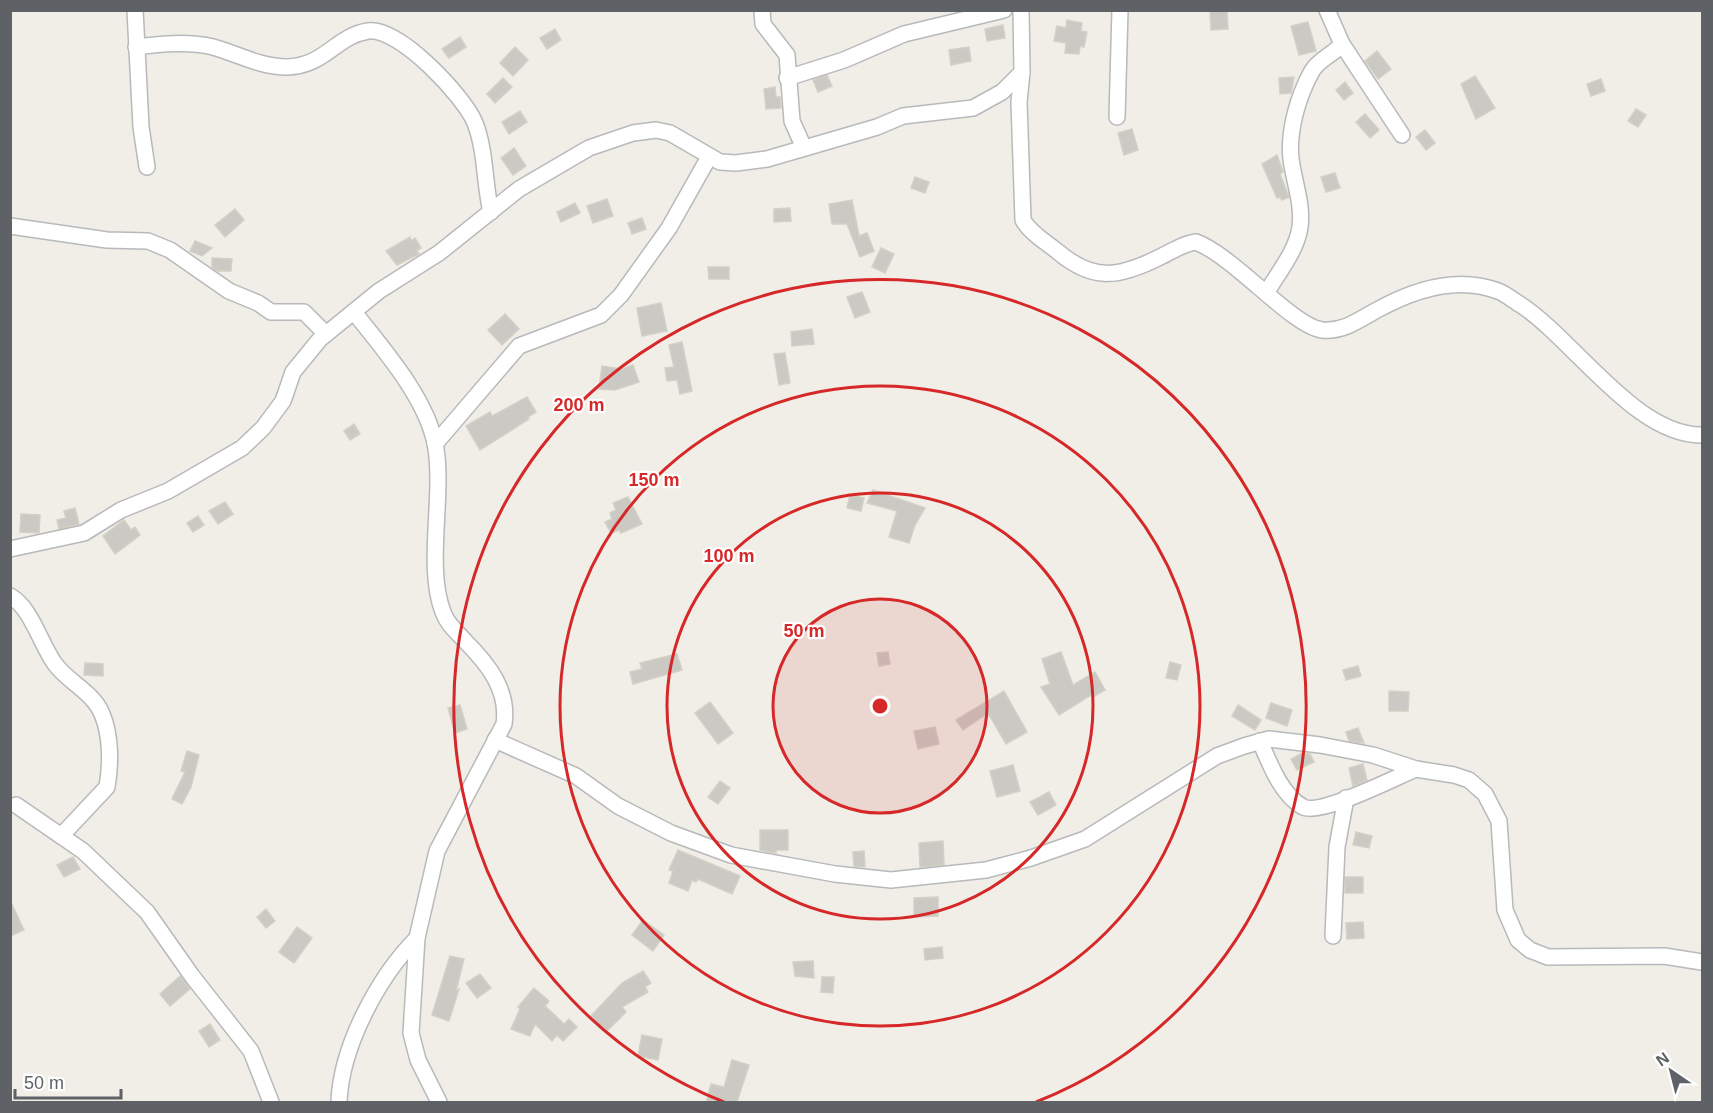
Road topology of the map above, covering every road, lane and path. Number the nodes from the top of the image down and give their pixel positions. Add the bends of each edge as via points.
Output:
1 (135, 10) edge
2 (762, 10) edge
3 (1004, 10) edge
4 (1021, 10) edge
5 (1120, 10) edge
6 (1327, 10) edge
7 (955, 15) edge
8 (1342, 44) junction
9 (136, 47) junction
10 (1022, 72) junction
11 (787, 78) junction
12 (1117, 117) dead end
13 (1402, 135) dead end
14 (804, 148) junction
15 (709, 157) junction
16 (147, 167) dead end
17 (491, 212) junction
18 (10, 226) edge
19 (1267, 292) junction
20 (354, 312) junction
21 (326, 334) junction
22 (1702, 435) edge
23 (435, 444) junction
24 (10, 549) edge
25 (10, 596) edge
26 (495, 740) junction
27 (1260, 741) junction
28 (1416, 769) junction
29 (1346, 798) junction
30 (16, 805) dead end
31 (61, 836) junction
32 (1333, 936) dead end
33 (417, 938) junction
34 (1702, 962) edge
35 (271, 1102) edge
36 (339, 1102) edge
37 (439, 1102) edge

1 - 9 street
2 - 11 street via 763,24 787,55
3 - 7 street
4 - 10 street
5 - 12 street
6 - 8 street
7 - 11 street via 844,60
8 - 13 street
8 - 19 street via 1316,65 1298,108 1291,157 1300,229
9 - 16 street
9 - 17 street via 211,47 266,66 287,67 312,63 369,31 394,38 466,105 479,137
10 - 14 street via 1002,92 974,108 903,116
10 - 19 street via 1021,199 1027,226 1075,266 1098,273 1132,270 1196,242 1232,263
11 - 14 street via 792,121
14 - 15 street via 736,163
15 - 17 street via 670,133 633,133 589,148 519,189
15 - 23 street via 669,228 621,295 601,315 519,346
17 - 20 street
18 - 21 street via 107,240 148,241 170,250 228,291 271,312 304,312
19 - 22 street via 1302,322 1320,330 1338,330 1420,289 1448,285 1500,291 1537,315 1627,402 1669,428
20 - 21 street
20 - 23 street via 410,384
21 - 24 street via 293,372 283,401 242,448 84,533
23 - 26 street via 443,613 499,684 506,707 504,724
25 - 31 street via 23,606 57,667 96,704 105,724 109,751 107,787
26 - 27 street via 576,776 618,806 671,833 731,855 891,880 986,870 1085,839 1217,756
26 - 33 street via 437,851
27 - 28 street via 1320,745 1373,755
27 - 29 street via 1270,765 1303,807 1312,809
28 - 29 street
28 - 34 street via 1469,780 1485,794 1499,821 1505,909 1518,940 1530,950 1548,957 1664,956
29 - 32 street via 1337,847
30 - 31 street
31 - 35 street via 100,866 147,912 251,1051
33 - 36 street via 397,958 357,1032 342,1069
33 - 37 street via 411,1033 418,1060

